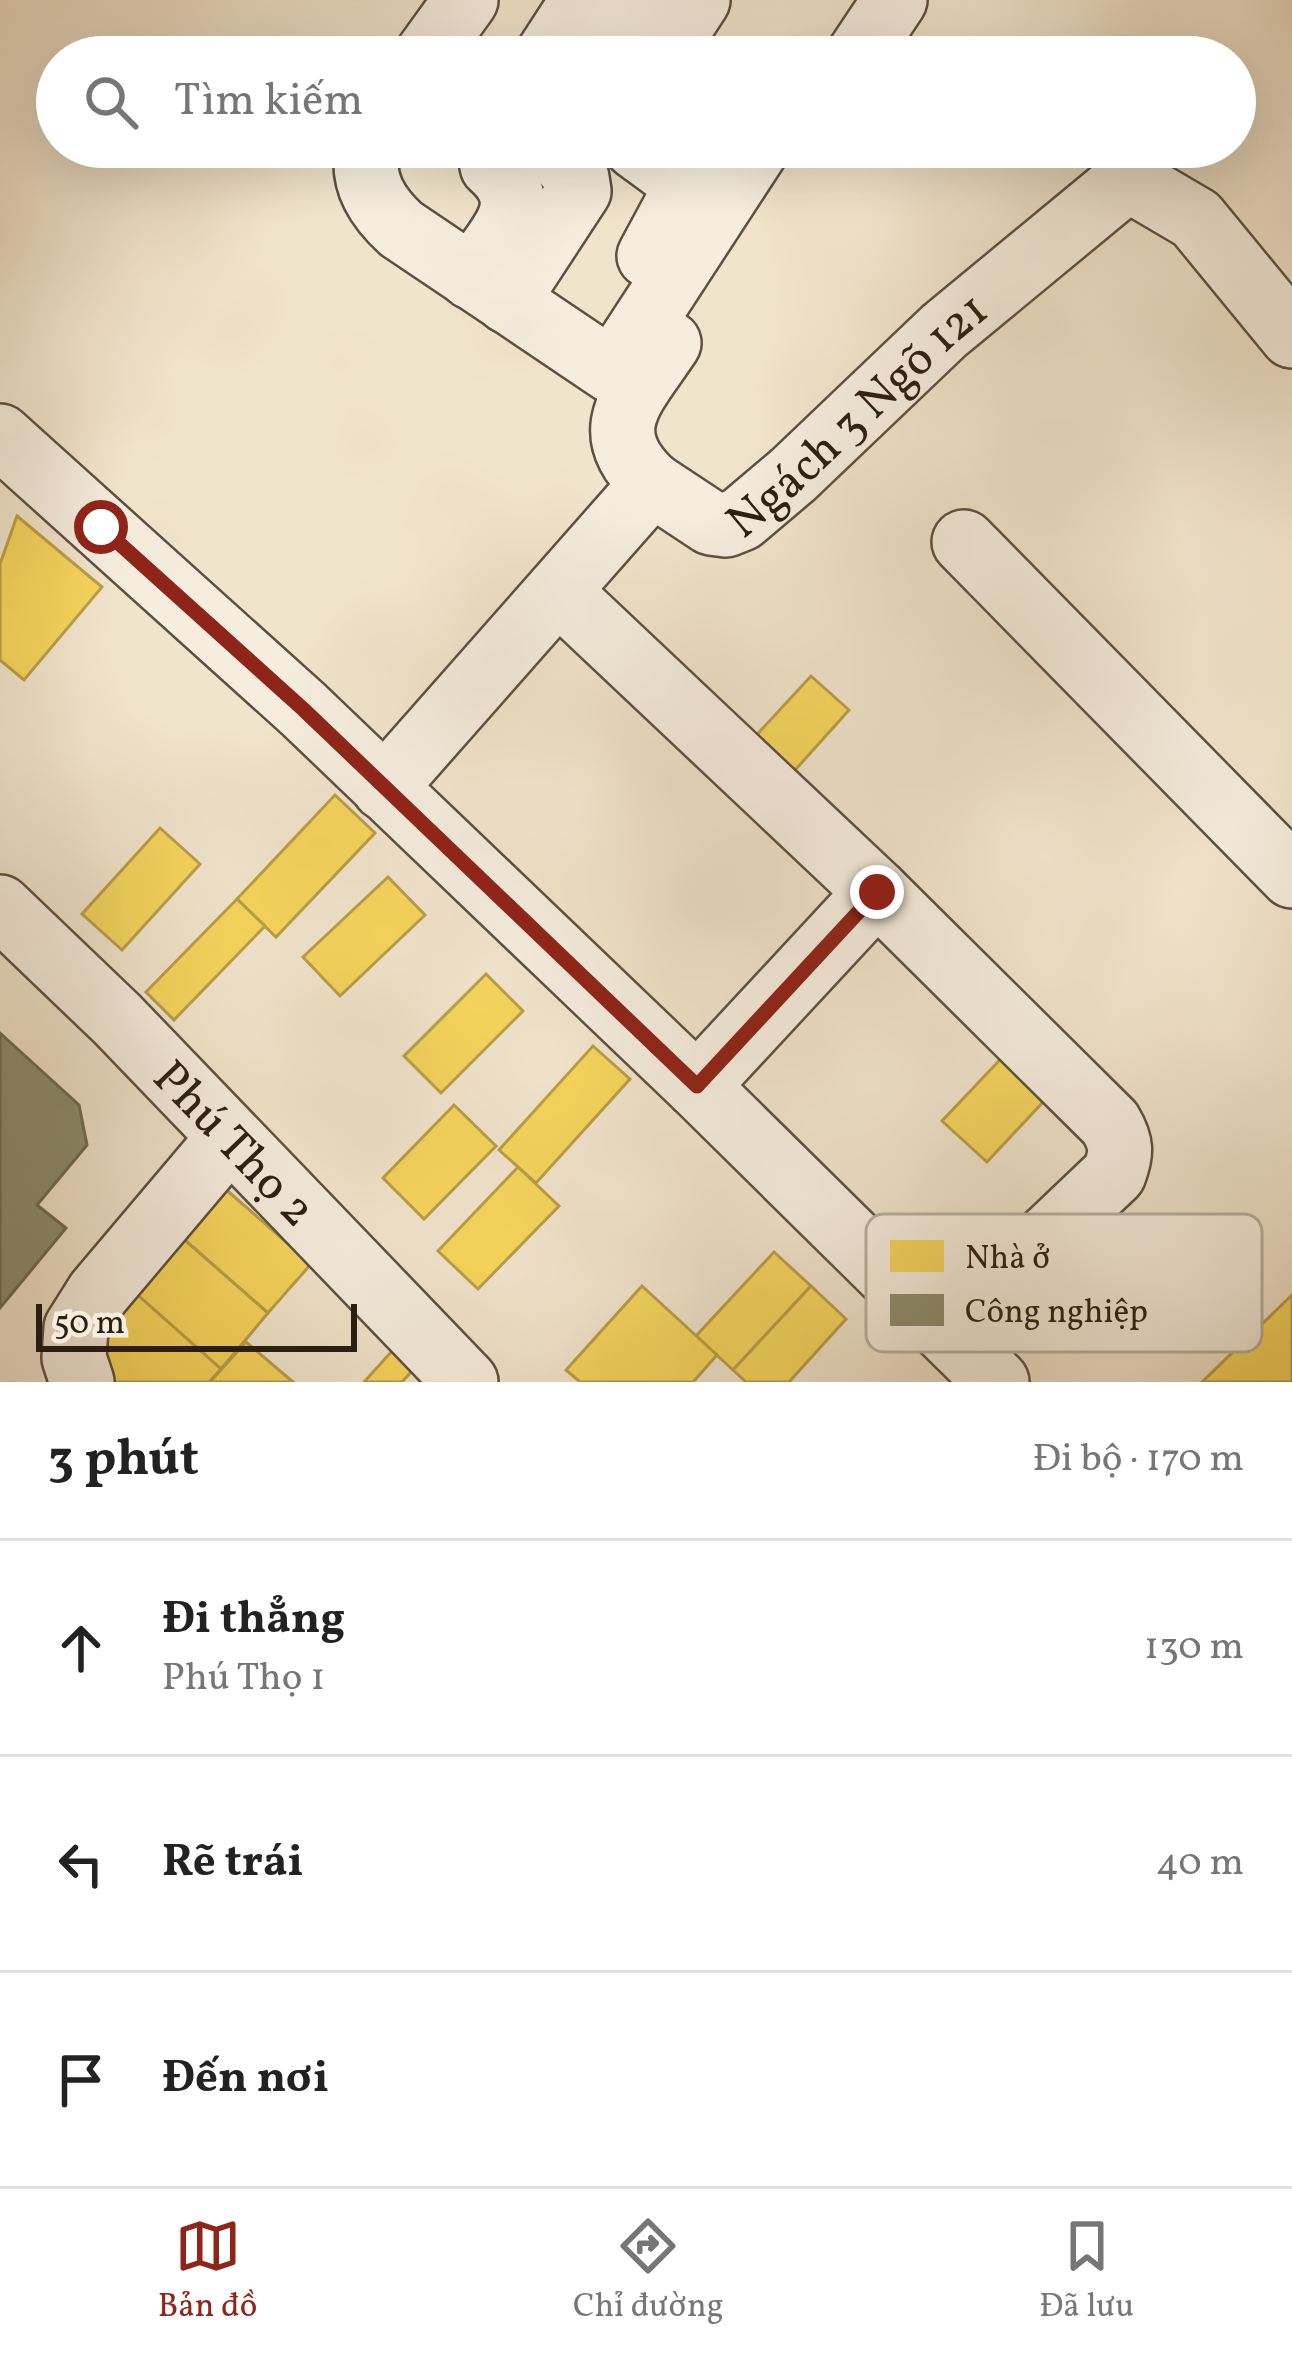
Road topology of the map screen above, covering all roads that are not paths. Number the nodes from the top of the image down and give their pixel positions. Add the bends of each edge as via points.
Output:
1 (466, 0) edge
2 (583, 0) edge
3 (640, 0) edge
4 (698, 0) edge
5 (854, 0) edge
6 (895, 0) edge
7 (440, 36) edge
8 (560, 36) edge
9 (617, 36) edge
10 (675, 36) edge
11 (830, 36) edge
12 (871, 36) edge
13 (368, 168) edge
14 (494, 168) edge
15 (569, 168) edge
16 (665, 168) edge
17 (744, 168) edge
18 (784, 168) edge
19 (489, 289) junction
20 (1292, 336) edge
21 (589, 355) junction
22 (0, 436) edge
23 (652, 484) junction
24 (964, 542) dead end
25 (559, 591) junction
26 (384, 788) junction
27 (1292, 876) edge
28 (877, 892) junction
29 (0, 907) edge
30 (697, 1086) junction
31 (229, 1138) junction
32 (1072, 1214) edge
33 (866, 1250) edge
34 (969, 1352) edge
35 (82, 1382) edge
36 (466, 1382) edge
37 (998, 1382) edge

1 - 7 street
2 - 8 street
3 - 9 street
4 - 10 street
5 - 11 street
6 - 12 street
13 - 19 street via 380,210
14 - 19 street via 515,196
15 - 19 street via 579,191
16 - 21 street via 681,180 682,202
17 - 21 street via 612,371
18 - 23 street via 627,408 621,442
19 - 21 street
20 - 23 street, Ngách 3 Ngõ 121 via 1196,219 1128,179 944,331 741,519 711,523
22 - 26 street
23 - 25 street, Ngách 3 Ngõ 121
24 - 27 street
25 - 26 street, Ngách 3 Ngõ 121
25 - 28 street
26 - 30 street
28 - 30 street
28 - 32 street via 1119,1139 1114,1174
29 - 31 street, Phú Thọ 2
30 - 33 street
31 - 35 street via 76,1328
31 - 36 street, Phú Thọ 2
34 - 37 street

